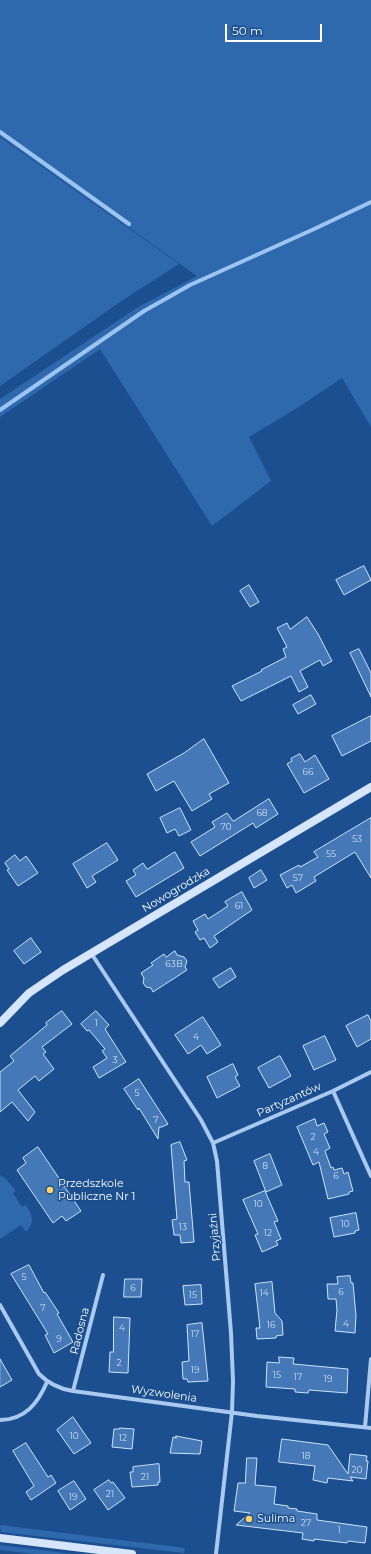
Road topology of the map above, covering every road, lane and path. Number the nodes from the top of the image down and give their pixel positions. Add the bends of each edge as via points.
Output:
1 (371, 787) edge
2 (91, 953) junction
3 (0, 1022) edge
4 (371, 1072) edge
5 (333, 1091) junction
6 (213, 1143) junction
7 (371, 1176) edge
8 (103, 1275) dead end
9 (0, 1305) edge
10 (371, 1359) edge
11 (47, 1382) junction
12 (74, 1391) junction
13 (232, 1412) junction
14 (0, 1420) edge
15 (365, 1427) junction
16 (371, 1428) edge
17 (0, 1538) edge
18 (132, 1554) edge
19 (216, 1554) edge

1 - 2 street, Nowogrodzka
2 - 3 street, Nowogrodzka via 44,982
2 - 6 street, Przyjaźni via 202,1120
4 - 5 street, Partyzantów
5 - 6 street, Partyzantów
5 - 7 street
6 - 13 street, Przyjaźni via 217,1161 231,1333
8 - 12 street, Radosna
9 - 11 street, Wyzwolenia via 33,1365
10 - 15 street
11 - 12 street, Wyzwolenia
11 - 14 street via 35,1404 26,1413
12 - 13 street, Wyzwolenia
13 - 15 street, Wyzwolenia
13 - 19 street, Przyjaźni
15 - 16 street, Wyzwolenia
17 - 18 street

